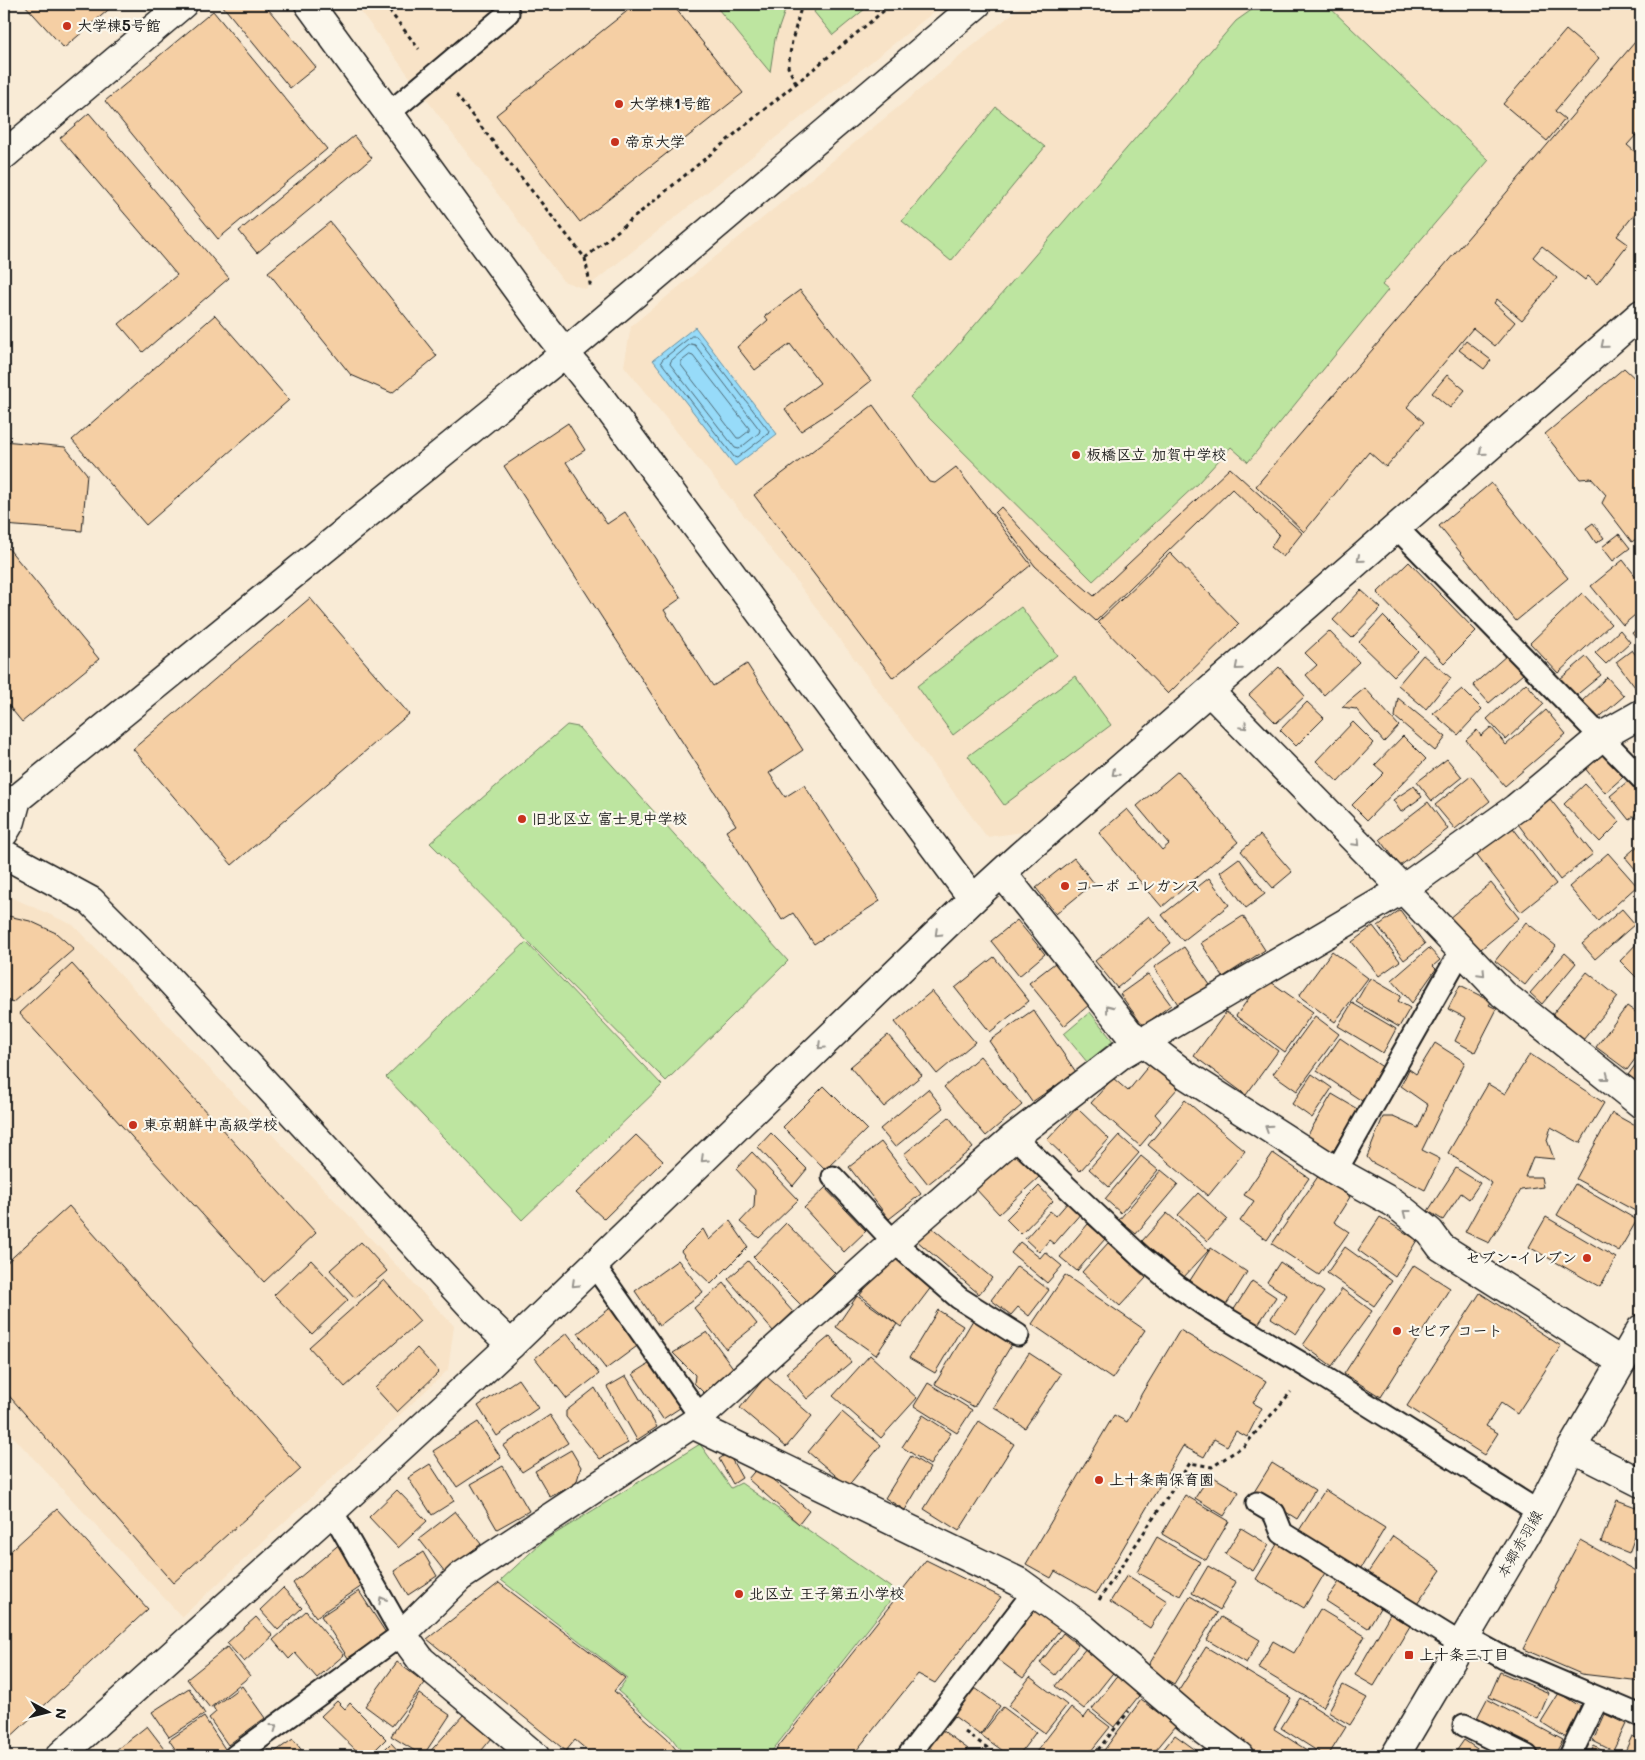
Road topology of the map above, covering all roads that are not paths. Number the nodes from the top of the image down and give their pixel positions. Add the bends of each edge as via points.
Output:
1 (183, 4) edge
2 (309, 4) edge
3 (977, 4) edge
4 (508, 13) dead end
5 (388, 114) junction
6 (4, 155) edge
7 (1641, 314) edge
8 (565, 353) junction
9 (1396, 527) junction
10 (1210, 692) junction
11 (1641, 714) edge
12 (1602, 736) junction
13 (1641, 778) edge
14 (4, 832) edge
15 (4, 854) edge
16 (1002, 873) junction
17 (1403, 889) junction
18 (973, 899) junction
19 (1461, 951) junction
20 (1143, 1042) junction
21 (1641, 1104) edge
22 (1014, 1136) junction
23 (1336, 1172) junction
24 (833, 1177) dead end
25 (894, 1242) junction
26 (594, 1265) junction
27 (1641, 1329) edge
28 (1018, 1335) dead end
29 (511, 1345) junction
30 (1622, 1362) junction
31 (696, 1420) junction
32 (1572, 1448) junction
33 (1641, 1483) edge
34 (1257, 1502) dead end
35 (332, 1511) junction
36 (1539, 1512) junction
37 (1033, 1593) junction
38 (402, 1634) junction
39 (1463, 1640) junction
40 (1598, 1698) junction
41 (1641, 1716) edge
42 (1464, 1725) dead end
43 (60, 1756) edge
44 (234, 1756) edge
45 (535, 1756) edge
46 (908, 1756) edge
47 (1239, 1756) edge
48 (1395, 1756) edge
49 (1527, 1756) edge
50 (1570, 1756) edge

1 - 6 street
2 - 5 street
3 - 8 street
4 - 5 lane
5 - 8 street
7 -> 9 street
8 - 14 street via 17,798 11,821
8 - 18 street
9 -> 10 street
9 - 12 lane
10 -> 16 street
10 -> 17 street
11 - 12 street
12 - 13 lane
12 - 17 street via 1516,808
15 - 29 street via 91,901 166,976
16 - 18 street
20 -> 16 street via 1129,1033
17 - 19 street
17 - 20 street
18 -> 26 street
19 -> 21 street via 1502,994
19 - 23 lane
20 - 22 street via 1122,1054
23 -> 20 street via 1186,1075
22 - 25 street
22 - 36 lane via 1141,1257 1178,1286
30 -> 23 street via 1441,1247 1430,1232 1394,1203
24 - 25 lane
25 - 28 lane via 959,1298
25 - 31 street
26 -> 29 street
26 - 31 lane
27 - 30 street, 本郷赤羽線
29 - 35 street
30 - 32 street, 本郷赤羽線
31 - 37 street via 1019,1582
31 - 38 street via 460,1577
32 - 33 street
32 - 36 street, 本郷赤羽線
34 - 39 lane via 1274,1513 1282,1533
38 -> 35 lane
35 - 43 street
36 - 39 street, 本郷赤羽線
37 - 46 lane
37 - 47 street via 1082,1627 1188,1718
44 -> 38 lane
38 - 45 street via 421,1660
39 - 40 lane
39 - 48 street, 本郷赤羽線
40 - 41 lane
40 - 50 lane
42 - 49 lane

